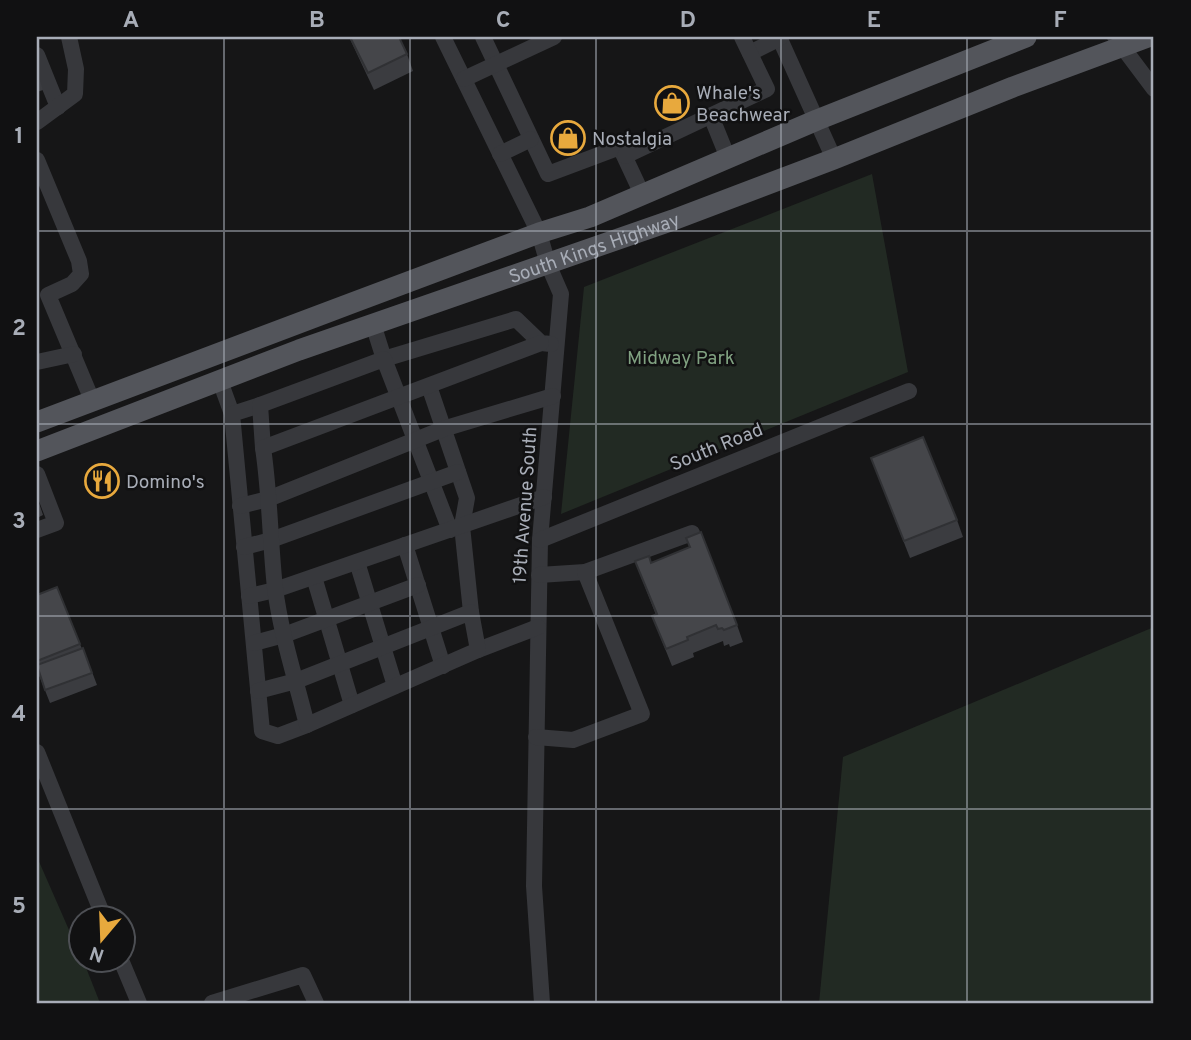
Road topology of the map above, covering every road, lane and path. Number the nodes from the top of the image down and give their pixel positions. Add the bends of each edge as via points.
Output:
1 (69, 37) edge
2 (443, 37) edge
3 (483, 37) edge
4 (554, 37) edge
5 (743, 37) edge
6 (1148, 37) edge
7 (780, 38) edge
8 (1019, 38) edge
9 (1118, 42) edge
10 (750, 53) junction
11 (37, 55) edge
12 (496, 65) junction
13 (464, 79) junction
14 (1154, 89) edge
15 (58, 107) junction
16 (711, 116) junction
17 (817, 120) junction
18 (37, 122) edge
19 (531, 139) junction
20 (500, 153) junction
21 (625, 156) junction
22 (728, 158) junction
23 (834, 159) junction
24 (37, 160) edge
25 (642, 194) junction
26 (539, 233) junction
27 (548, 264) junction
28 (42, 297) edge
29 (373, 324) junction
30 (541, 343) junction
31 (558, 345) junction
32 (74, 354) junction
33 (38, 357) edge
34 (384, 359) junction
35 (220, 380) junction
36 (429, 386) junction
37 (909, 390) dead end
38 (553, 396) junction
39 (399, 397) junction
40 (92, 400) junction
41 (260, 405) junction
42 (232, 414) junction
43 (37, 422) edge
44 (443, 429) junction
45 (415, 440) junction
46 (37, 451) edge
47 (263, 451) junction
48 (236, 462) junction
49 (458, 472) junction
50 (37, 476) edge
51 (432, 481) junction
52 (544, 497) junction
53 (268, 499) junction
54 (240, 506) junction
55 (456, 528) junction
56 (37, 529) edge
57 (692, 533) edge
58 (271, 540) junction
59 (540, 540) junction
60 (405, 545) junction
61 (244, 547) junction
62 (357, 562) junction
63 (585, 572) junction
64 (539, 575) junction
65 (314, 577) junction
66 (418, 585) junction
67 (275, 590) junction
68 (249, 596) junction
69 (370, 603) junction
70 (471, 612) junction
71 (327, 620) junction
72 (538, 627) junction
73 (433, 628) junction
74 (284, 635) junction
75 (254, 643) junction
76 (384, 647) junction
77 (478, 650) junction
78 (339, 664) junction
79 (443, 666) junction
80 (296, 681) junction
81 (395, 686) junction
82 (258, 691) junction
83 (352, 705) junction
84 (307, 725) junction
85 (536, 737) junction
86 (37, 754) edge
87 (98, 904) edge
88 (127, 974) edge
89 (139, 1003) edge
90 (212, 1003) edge
91 (316, 1003) edge
92 (542, 1003) edge

1 - 15 street via 76,69 75,93
2 - 13 street, 19th Avenue South
3 - 12 street
4 - 12 street
5 - 10 street
6 - 9 main road, South Kings Highway
7 - 10 street
7 - 17 street
8 - 17 main road, South Kings Highway
9 - 14 street
9 - 23 main road, South Kings Highway
10 - 16 street via 767,89
11 - 15 street
12 - 13 street
12 - 19 street
13 - 20 street, 19th Avenue South
15 - 18 street
16 - 21 street
16 - 22 street
17 - 22 main road, South Kings Highway
17 - 23 street
19 - 20 street
19 - 21 street via 548,174 620,147
20 - 26 street, 19th Avenue South
21 - 25 street
22 - 25 main road, South Kings Highway
23 - 27 main road, South Kings Highway
24 - 28 street via 81,274 72,284
25 - 26 main road, South Kings Highway
26 - 27 street, 19th Avenue South
26 - 40 main road, South Kings Highway
27 - 29 main road, South Kings Highway
27 - 31 street, 19th Avenue South via 561,294
28 - 32 street
29 - 34 street
29 - 35 main road, South Kings Highway
30 - 31 street
30 - 34 street via 516,319
30 - 36 street
31 - 38 street, 19th Avenue South
32 - 33 street
32 - 40 street
34 - 39 street
34 - 41 street
35 - 42 street
35 - 46 main road, South Kings Highway
36 - 39 street
36 - 44 street
37 - 59 street, South Road
38 - 44 street
38 - 52 street, 19th Avenue South
39 - 45 street
39 - 47 street
40 - 43 main road, South Kings Highway
41 - 42 street
41 - 47 street
42 - 48 street
44 - 45 street
44 - 49 street
45 - 51 street
45 - 53 street
47 - 48 street
47 - 53 street
48 - 54 street
49 - 51 street
49 - 55 street via 467,498
50 - 56 street via 57,523
51 - 55 street
51 - 58 street
52 - 55 street
52 - 59 street, 19th Avenue South
53 - 54 street
53 - 58 street
54 - 61 street
55 - 60 street
55 - 70 street
57 - 63 street
58 - 61 street
58 - 67 street
59 - 64 street, 19th Avenue South
60 - 62 street
60 - 66 street
61 - 68 street
62 - 65 street
62 - 69 street
63 - 64 street
63 - 85 street via 642,714 573,740
64 - 72 street, 19th Avenue South
65 - 67 street
65 - 71 street
66 - 69 street
66 - 73 street
67 - 68 street
67 - 74 street
68 - 75 street
69 - 71 street
69 - 76 street
70 - 73 street
70 - 77 street
71 - 74 street
71 - 78 street
72 - 77 street
72 - 85 street, 19th Avenue South
73 - 76 street
73 - 79 street
74 - 75 street
74 - 80 street
75 - 82 street
76 - 78 street
76 - 81 street
77 - 79 street
78 - 80 street
78 - 83 street
79 - 81 street
80 - 82 street
80 - 84 street
81 - 83 street
82 - 84 street via 262,731 278,736
83 - 84 street
85 - 92 street, 19th Avenue South via 534,886
86 - 87 street
88 - 89 street
90 - 91 street via 303,975

